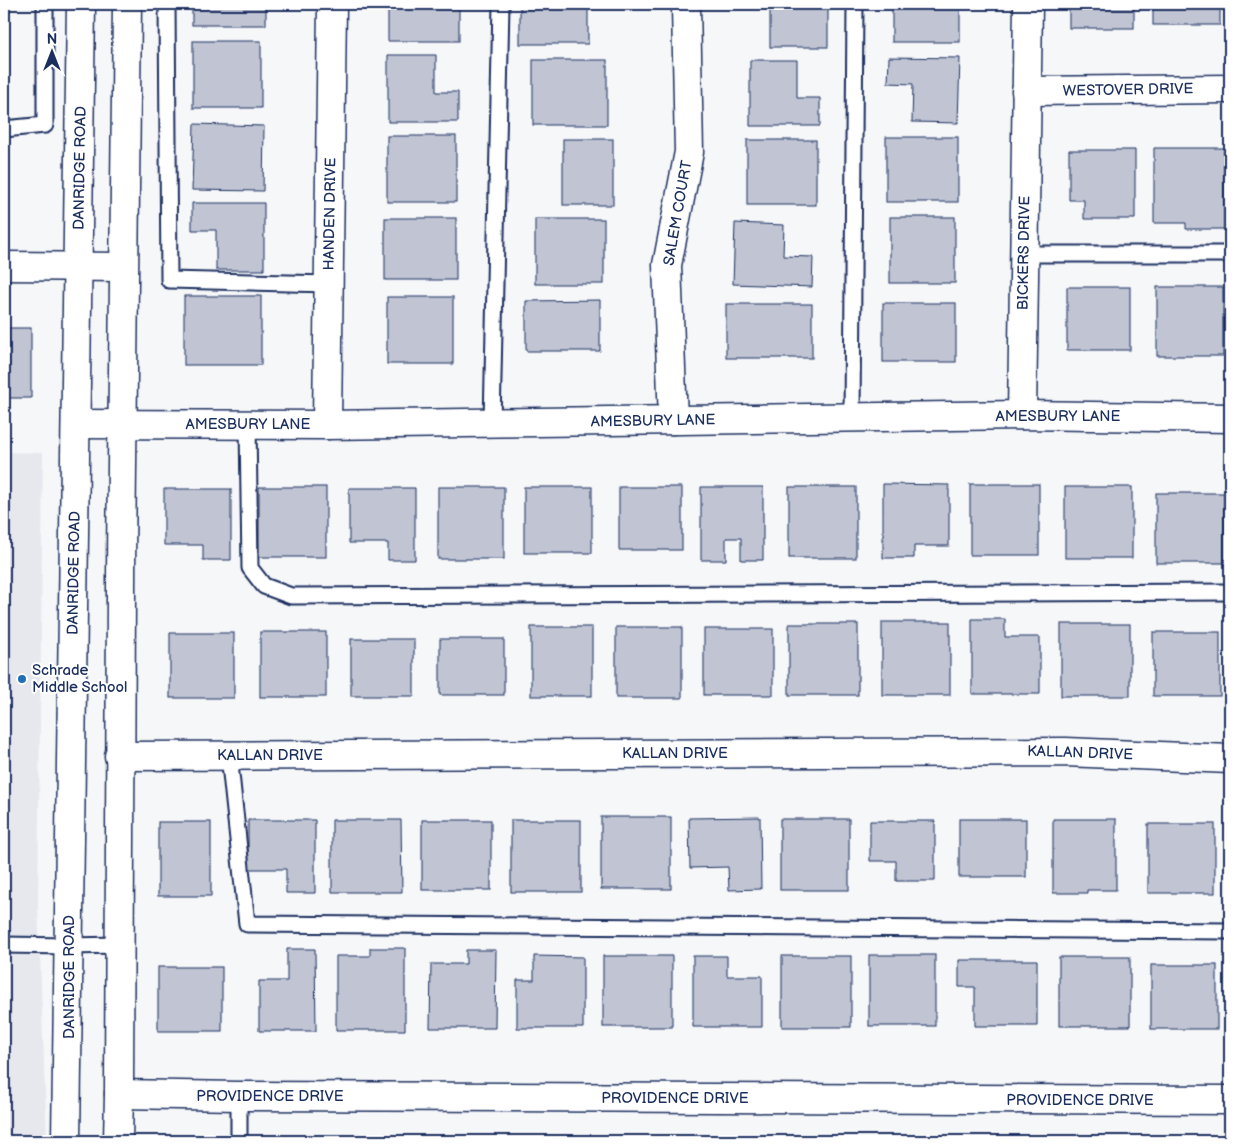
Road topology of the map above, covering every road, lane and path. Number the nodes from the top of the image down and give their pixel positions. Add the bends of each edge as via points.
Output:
1 (45, 4) edge
2 (81, 4) edge
3 (127, 4) edge
4 (167, 4) edge
5 (332, 4) edge
6 (501, 4) edge
7 (855, 4) edge
8 (1028, 4) edge
9 (686, 6) dead end
10 (1230, 90) edge
11 (1026, 91) junction
12 (4, 129) edge
13 (1024, 254) junction
14 (1230, 254) edge
15 (4, 266) edge
16 (78, 266) junction
17 (123, 267) junction
18 (329, 284) junction
19 (1022, 416) junction
20 (852, 418) junction
21 (1230, 418) edge
22 (673, 420) junction
23 (492, 423) junction
24 (76, 424) junction
25 (122, 424) junction
26 (248, 424) junction
27 (327, 425) junction
28 (1230, 592) edge
29 (229, 755) junction
30 (119, 756) junction
31 (1230, 760) edge
32 (1230, 931) edge
33 (4, 945) edge
34 (119, 945) junction
35 (69, 946) junction
36 (119, 1094) junction
37 (239, 1096) junction
38 (1230, 1100) edge
39 (66, 1141) edge
40 (118, 1141) edge
41 (239, 1141) edge

1 - 12 lane via 45,125
2 - 16 street, DANRIDGE ROAD
3 - 17 street
4 - 18 lane via 169,280
5 - 18 street, HANDEN DRIVE
6 - 23 lane
7 - 20 lane
8 - 11 street
9 - 22 street, SALEM COURT via 689,152 667,265
10 - 11 street, WESTOVER DRIVE
11 - 13 street, BICKERS DRIVE
13 - 14 lane
13 - 19 street, BICKERS DRIVE
15 - 16 street
16 - 17 street
16 - 24 street, DANRIDGE ROAD
17 - 25 street
18 - 27 street, HANDEN DRIVE
19 - 20 street, AMESBURY LANE
19 - 21 street, AMESBURY LANE
20 - 22 street, AMESBURY LANE
22 - 23 street, AMESBURY LANE
23 - 27 street, AMESBURY LANE
24 - 25 street, AMESBURY LANE
24 - 35 street, DANRIDGE ROAD
25 - 26 street, AMESBURY LANE
25 - 30 street
26 - 27 street, AMESBURY LANE
26 - 28 lane via 250,568 264,586 291,596
29 - 30 street, KALLAN DRIVE
29 - 31 street, KALLAN DRIVE via 1066,752
29 - 32 lane via 247,924
30 - 34 street
33 - 35 lane
34 - 35 lane
34 - 36 street
35 - 39 street, DANRIDGE ROAD
36 - 37 street, PROVIDENCE DRIVE
36 - 40 street
37 - 38 street, PROVIDENCE DRIVE
37 - 41 lane

